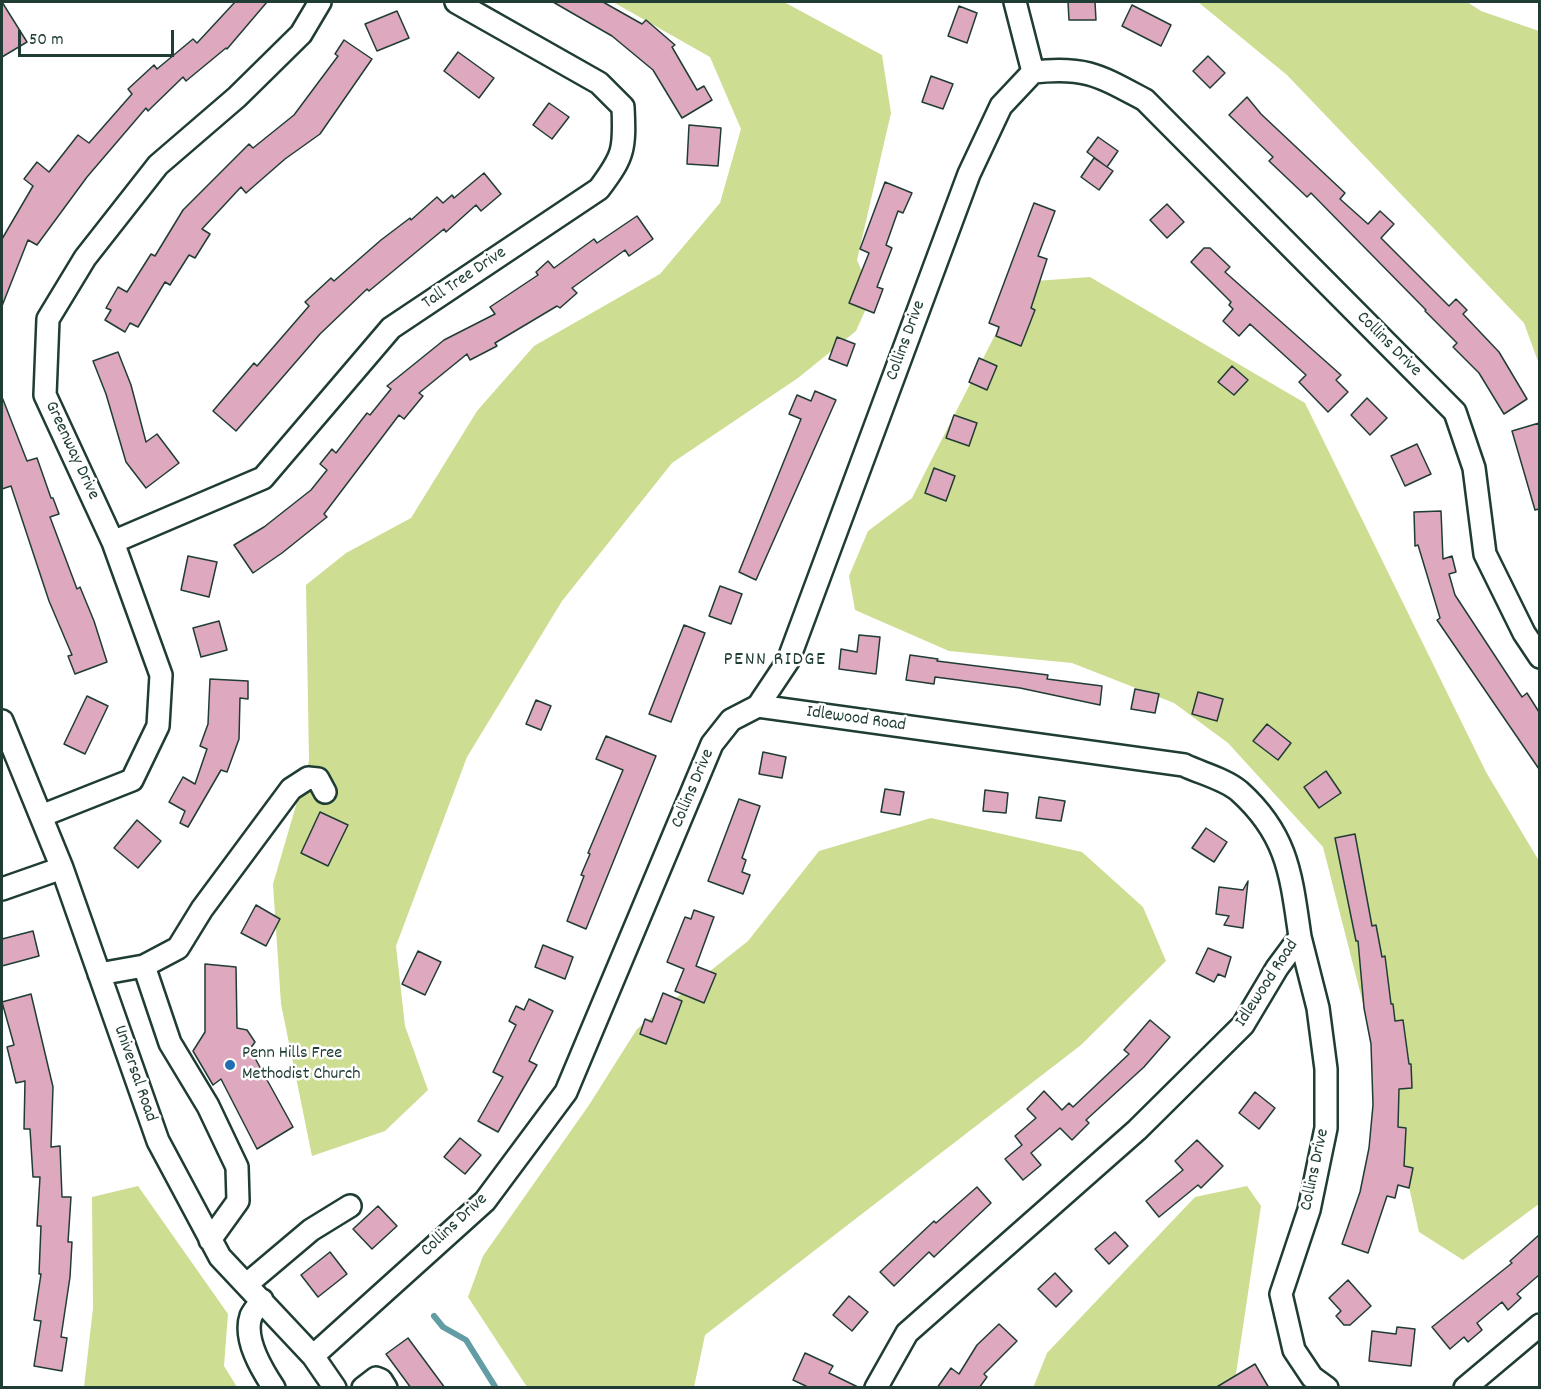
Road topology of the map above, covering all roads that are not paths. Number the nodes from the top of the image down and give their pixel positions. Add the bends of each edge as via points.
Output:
1 (320, 2) edge
2 (456, 2) edge
3 (1015, 2) edge
4 (1033, 72) junction
5 (113, 542) junction
6 (1539, 657) edge
7 (758, 706) junction
8 (2, 721) edge
9 (325, 792) dead end
10 (41, 816) junction
11 (62, 868) junction
12 (2, 889) edge
13 (1300, 937) junction
14 (144, 966) junction
15 (99, 974) junction
16 (350, 1206) dead end
17 (210, 1240) junction
18 (247, 1284) junction
19 (262, 1300) junction
20 (1539, 1325) edge
21 (313, 1356) junction
22 (274, 1388) edge
23 (335, 1388) edge
24 (363, 1388) edge
25 (386, 1388) edge
26 (876, 1388) edge
27 (1327, 1388) edge
28 (1465, 1388) edge

1 - 5 street, Greenway Drive via 301,34 151,173 85,258 48,319 45,395
2 - 5 street, Tall Tree Drive via 599,83 623,107 625,140 618,163 598,189 392,328 263,478
3 - 4 street
4 - 6 street, Collins Drive via 1059,69 1094,73 1145,100 1455,412 1474,468 1485,554
4 - 7 street, Collins Drive via 1001,106 969,174 788,661
5 - 10 street, Greenway Drive via 161,675 158,726 132,780
7 - 13 street, Idlewood Road via 1184,765 1238,790 1279,839 1291,876
7 - 21 street, Collins Drive via 730,720 712,744 566,1092 485,1201
8 - 10 street, Universal Road
9 - 14 street via 318,779 308,778 291,789 202,909 178,948
10 - 11 street, Universal Road
11 - 12 street
11 - 15 street, Universal Road
13 - 26 street, Idlewood Road via 1243,1025 1137,1130 907,1333
13 - 27 street, Collins Drive via 1318,1008 1325,1059 1326,1128 1309,1210 1281,1294 1294,1350 1312,1377
14 - 15 street
14 - 17 street via 170,1043 208,1106 237,1167 238,1201
15 - 17 street, Universal Road via 158,1141
16 - 18 street via 311,1230
17 - 18 street, Universal Road via 220,1257
18 - 19 street, Universal Road
19 - 21 street, Universal Road
19 - 22 street via 251,1316 250,1339
20 - 28 street
21 - 23 street, Universal Road
24 - 25 street via 376,1378

